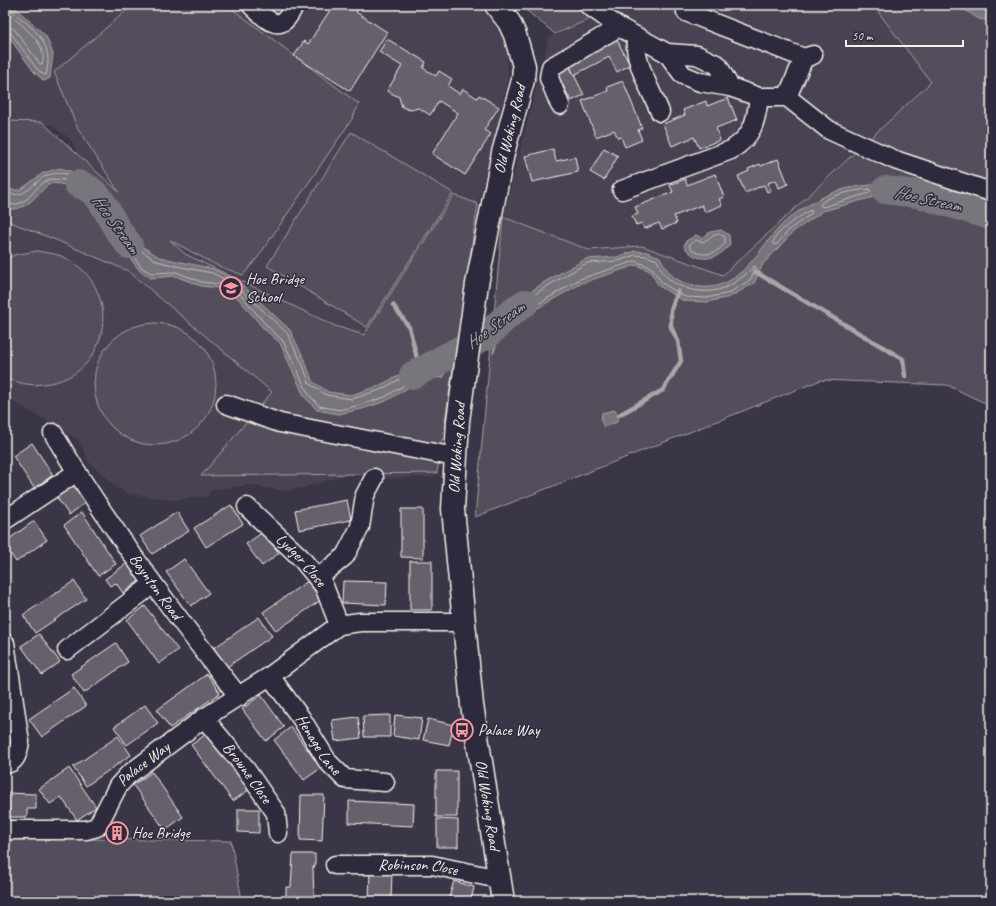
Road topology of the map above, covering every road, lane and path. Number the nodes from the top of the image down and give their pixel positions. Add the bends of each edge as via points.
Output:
1 (251, 5) edge
2 (295, 5) edge
3 (496, 5) edge
4 (588, 5) edge
5 (686, 12) dead end
6 (618, 27) junction
7 (636, 37) junction
8 (759, 97) junction
9 (787, 97) junction
10 (560, 105) dead end
11 (660, 112) dead end
12 (622, 190) dead end
13 (991, 192) edge
14 (226, 404) dead end
15 (53, 432) dead end
16 (455, 457) junction
17 (77, 472) junction
18 (374, 478) dead end
19 (247, 508) dead end
20 (5, 520) edge
21 (318, 578) junction
22 (153, 584) junction
23 (463, 622) junction
24 (339, 625) junction
25 (5, 643) edge
26 (67, 650) dead end
27 (270, 676) junction
28 (239, 697) junction
29 (204, 718) junction
30 (5, 764) edge
31 (385, 782) dead end
32 (5, 830) edge
33 (278, 833) dead end
34 (335, 865) dead end
35 (499, 879) junction
36 (503, 901) edge

1 - 2 street via 268,20 276,23 286,20
3 - 16 main road, Old Woking Road via 515,35 524,66 523,80 503,153 477,284 462,386
4 - 6 street
5 - 9 street via 808,56
6 - 7 street
6 - 10 street via 551,67 549,78
7 - 8 street via 667,53 697,55 718,65 730,87
7 - 11 street via 635,45 641,65
8 - 9 street
8 - 12 street via 756,118 750,133 731,150
9 - 13 street via 829,130 895,160
14 - 16 street via 280,423
15 - 17 street, Baynton Road
16 - 23 main road, Old Woking Road via 453,509
17 - 20 street
17 - 22 street, Baynton Road
18 - 21 street via 365,495 360,527 345,556
19 - 21 street, Lydger Close via 300,557
21 - 24 street, Lydger Close via 324,586
22 - 26 street
22 - 28 street, Baynton Road
23 - 24 street, Palace Way via 360,622
23 - 35 main road, Old Woking Road via 472,705
24 - 27 street, Palace Way
25 - 30 street via 20,742 16,757 10,764
27 - 28 street, Palace Way
27 - 31 street, Henage Lane via 301,718 328,762 345,779
28 - 29 street, Palace Way
29 - 32 street, Palace Way via 128,775 118,786 97,827 86,830
29 - 33 street, Browne Close via 242,764 276,813
34 - 35 street, Robinson Close via 432,865
35 - 36 main road, Old Woking Road

